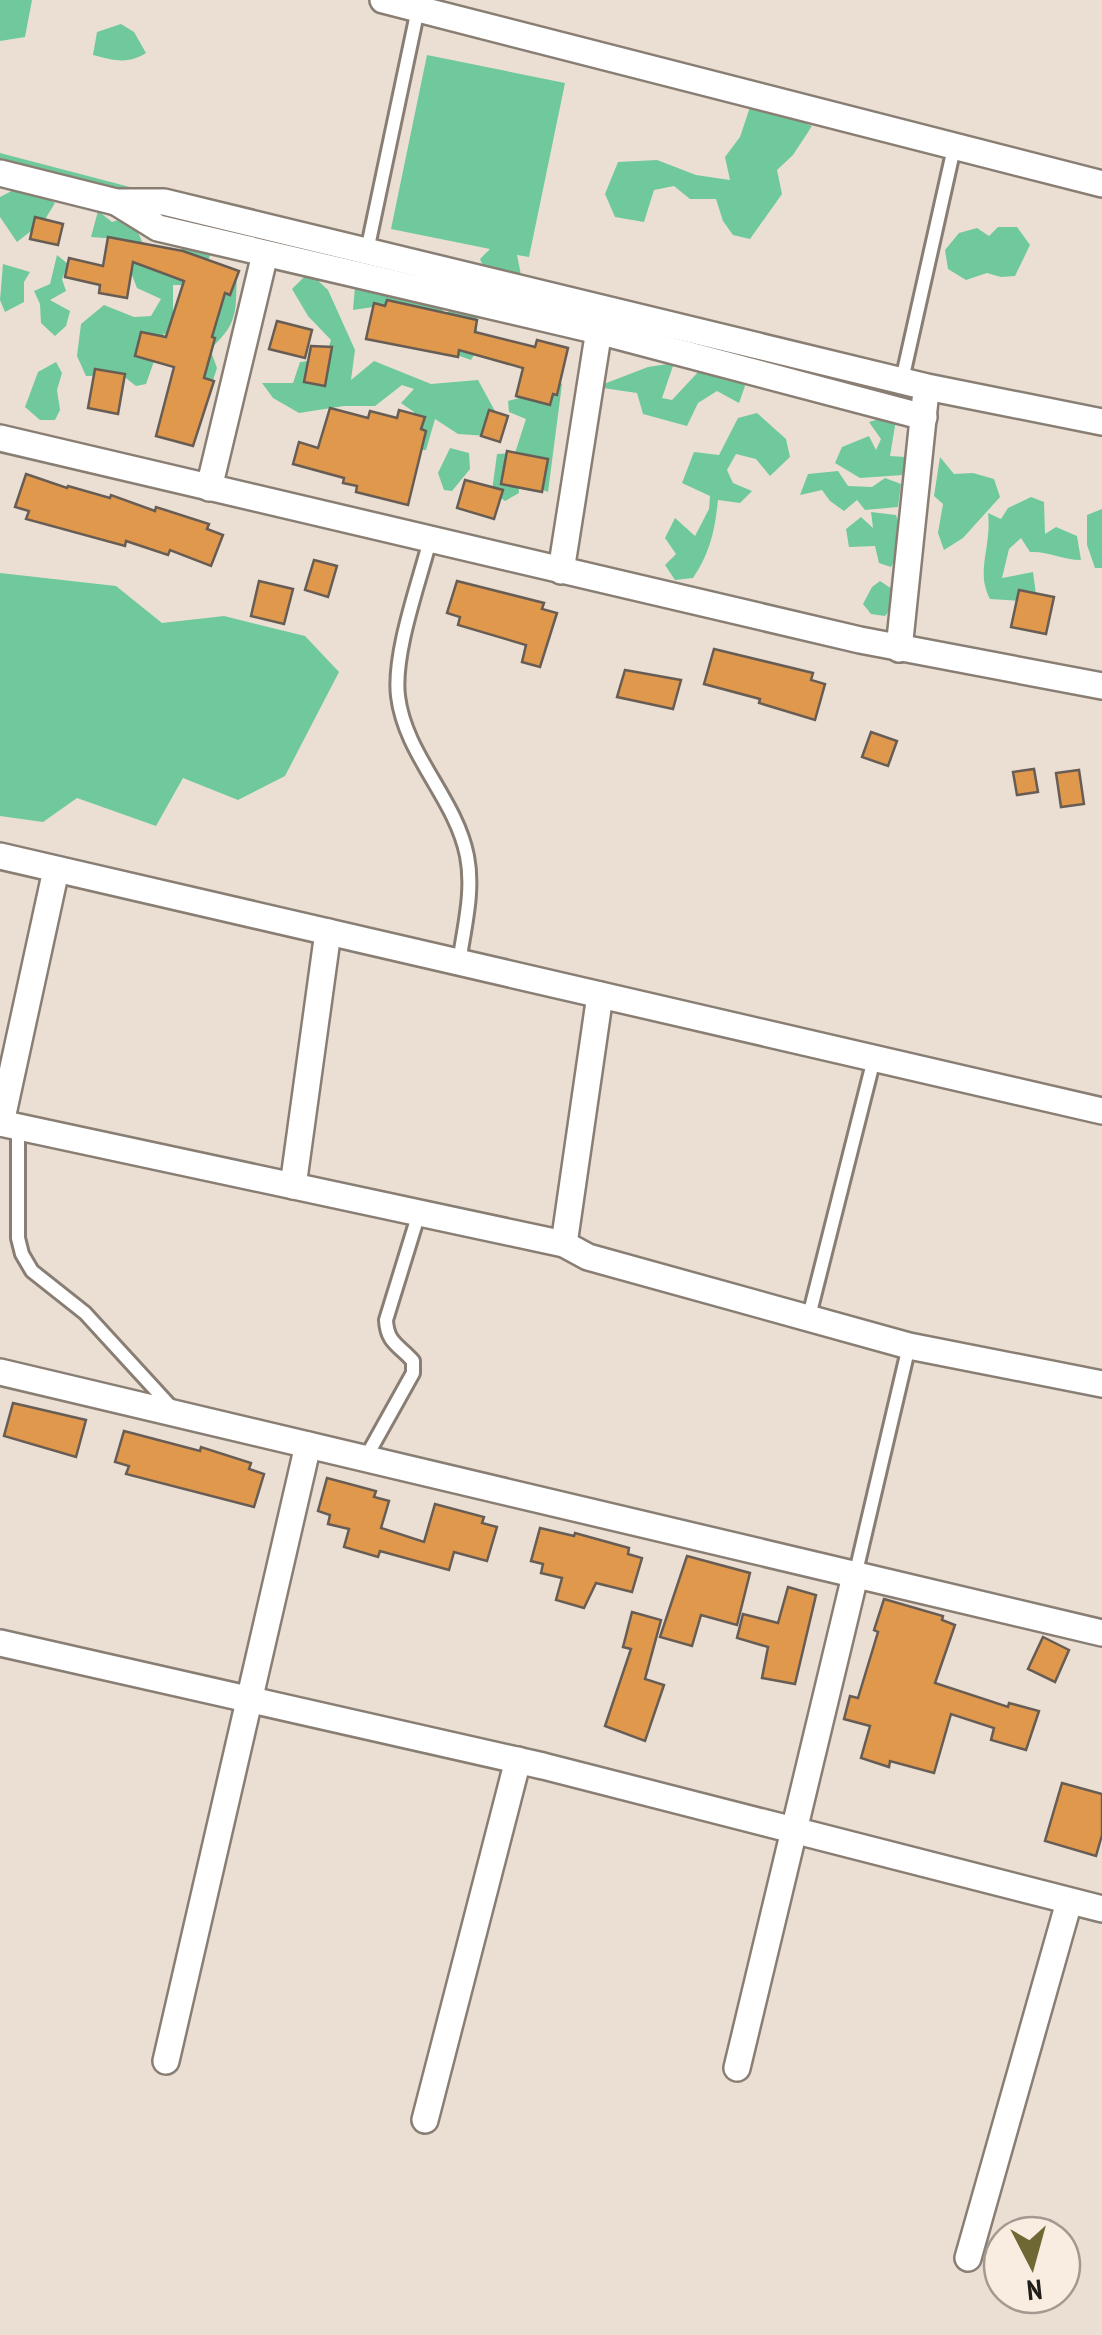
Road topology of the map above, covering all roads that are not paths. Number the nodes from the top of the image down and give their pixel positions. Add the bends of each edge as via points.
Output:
1 (383, 0) edge
2 (418, 9) junction
3 (954, 148) junction
4 (0, 173) edge
5 (1102, 184) edge
6 (116, 202) junction
7 (367, 249) junction
8 (264, 254) junction
9 (362, 276) junction
10 (600, 319) junction
11 (915, 383) junction
12 (924, 416) junction
13 (1102, 422) edge
14 (0, 438) edge
15 (209, 488) junction
16 (430, 540) junction
17 (561, 571) junction
18 (899, 648) junction
19 (1102, 686) edge
20 (0, 856) edge
21 (56, 870) junction
22 (328, 932) junction
23 (460, 962) junction
24 (600, 995) junction
25 (874, 1059) junction
26 (1102, 1111) edge
27 (6, 1124) edge
28 (293, 1186) junction
29 (419, 1213) junction
30 (564, 1244) junction
31 (808, 1320) junction
32 (910, 1346) junction
33 (0, 1372) edge
34 (1102, 1384) edge
35 (178, 1414) junction
36 (308, 1445) junction
37 (365, 1459) junction
38 (854, 1576) junction
39 (1102, 1633) edge
40 (0, 1643) edge
41 (250, 1700) junction
42 (518, 1760) junction
43 (793, 1832) junction
44 (1070, 1902) junction
45 (1102, 1908) edge
46 (166, 2061) dead end
47 (737, 2068) dead end
48 (426, 2120) dead end
49 (968, 2258) dead end

1 - 2 street
2 - 3 street
2 - 7 lane
3 - 5 street
3 - 11 lane
4 - 6 street
6 - 7 street via 164,202
6 - 8 street via 158,228
7 - 9 lane
7 - 10 street
8 - 9 street
8 - 15 street
9 - 10 street
10 - 11 street
10 - 12 street
10 - 17 street
11 - 12 street
11 - 13 street
12 - 18 street
14 - 15 street
15 - 16 street
16 - 17 street
16 - 23 lane via 397,692 403,726 467,854 470,890
17 - 18 street
18 - 19 street
20 - 21 street
21 - 22 street
21 - 27 street
22 - 23 street
22 - 28 street
23 - 24 street
24 - 25 street
24 - 30 street
25 - 26 street
25 - 31 lane
27 - 28 street
27 - 35 lane via 18,1238 32,1271 85,1312
28 - 29 street
29 - 30 street
29 - 37 lane via 386,1320 392,1344 413,1360 413,1373
30 - 31 street via 588,1257
31 - 32 street
32 - 34 street
32 - 38 lane
33 - 35 street
35 - 36 street
36 - 37 street
36 - 41 street
37 - 38 street
38 - 39 street
38 - 43 street
40 - 41 street
41 - 42 street
41 - 46 street
42 - 43 street
42 - 48 street
43 - 44 street
43 - 47 street
44 - 45 street
44 - 49 street

